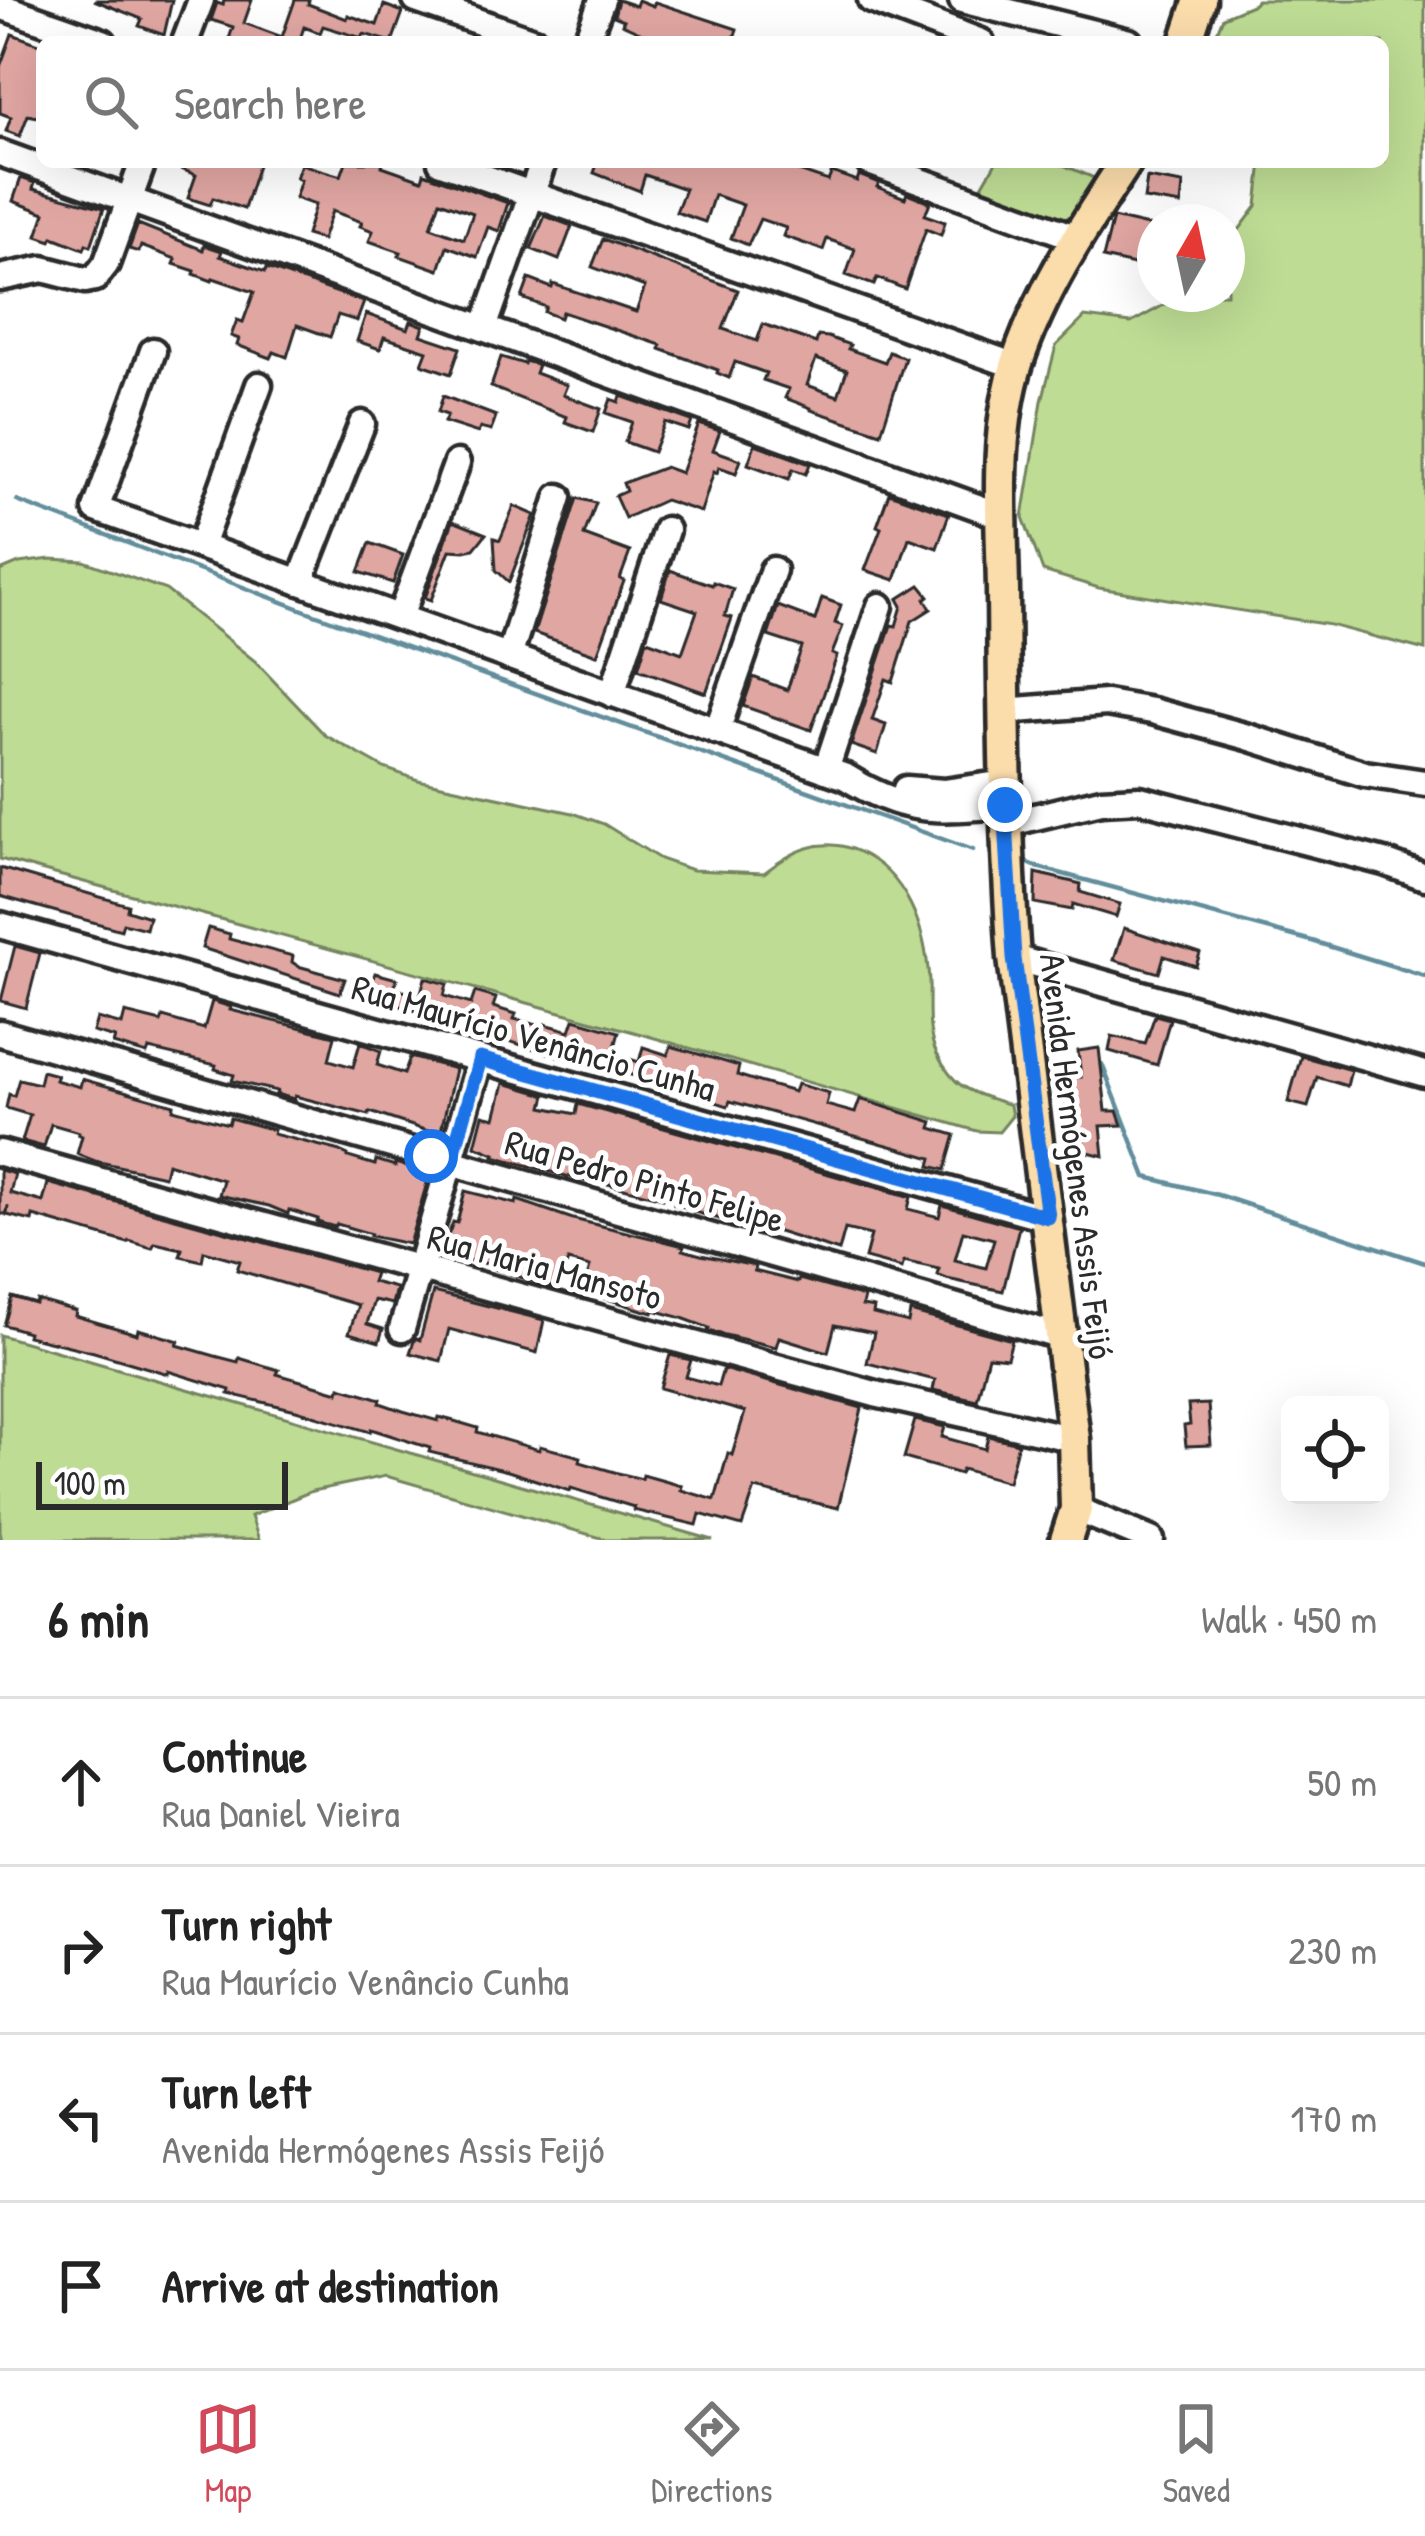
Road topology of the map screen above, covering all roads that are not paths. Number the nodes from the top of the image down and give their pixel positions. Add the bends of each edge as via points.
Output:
1 (201, 0) edge
2 (416, 0) edge
3 (602, 0) edge
4 (871, 0) edge
5 (962, 0) edge
6 (1200, 0) edge
7 (0, 6) edge
8 (86, 36) edge
9 (187, 36) edge
10 (521, 36) edge
11 (588, 36) edge
12 (965, 36) edge
13 (1105, 36) edge
14 (1188, 36) edge
15 (0, 153) edge
16 (36, 166) edge
17 (41, 168) edge
18 (141, 168) edge
19 (458, 168) edge
20 (541, 168) edge
21 (884, 168) edge
22 (1122, 168) edge
23 (532, 194) junction
24 (129, 200) junction
25 (1077, 238) junction
26 (0, 278) edge
27 (484, 328) junction
28 (152, 350) dead end
29 (1016, 366) junction
30 (259, 385) dead end
31 (362, 424) dead end
32 (457, 463) dead end
33 (560, 497) dead end
34 (1002, 516) junction
35 (665, 530) dead end
36 (201, 546) junction
37 (773, 570) dead end
38 (300, 582) junction
39 (880, 606) dead end
40 (400, 617) junction
41 (509, 657) junction
42 (612, 694) junction
43 (1004, 711) junction
44 (717, 731) junction
45 (836, 774) junction
46 (1425, 783) edge
47 (1006, 804) junction
48 (1425, 877) edge
49 (0, 926) edge
50 (1014, 958) junction
51 (0, 1033) edge
52 (480, 1059) junction
53 (1425, 1074) edge
54 (0, 1153) edge
55 (451, 1162) junction
56 (1048, 1217) junction
57 (419, 1269) junction
58 (402, 1329) dead end
59 (1062, 1337) junction
60 (1074, 1439) junction
61 (1076, 1509) junction
62 (1066, 1540) edge
63 (1151, 1540) edge

1 - 9 street
2 - 10 street
3 - 11 street
4 - 12 street
5 - 13 street
6 - 14 main road
7 - 8 street
15 - 16 street
17 - 24 street
18 - 24 street
19 - 23 street
20 - 23 street
21 - 25 street
22 - 25 main road, Avenida Hermógenes Assis Feijó
23 - 27 street
23 - 29 street
24 - 26 street via 95,278 43,269
24 - 27 street
25 - 29 main road, Avenida Hermógenes Assis Feijó
27 - 34 street
28 - 36 street via 96,509
29 - 34 main road, Avenida Hermógenes Assis Feijó
30 - 36 street
31 - 38 street
32 - 40 street
33 - 41 street
34 - 43 main road, Avenida Hermógenes Assis Feijó
35 - 42 street
36 - 38 street
37 - 44 street
38 - 40 street
39 - 45 street
40 - 41 street
41 - 42 street
42 - 44 street
43 - 46 street via 1106,703
43 - 47 main road, Avenida Hermógenes Assis Feijó
44 - 45 street
45 - 47 street via 917,807
47 - 48 street via 1140,799
47 - 50 main road, Avenida Hermógenes Assis Feijó
49 - 52 street, Rua Maurício Venâncio Cunha
50 - 53 street
50 - 56 main road, Avenida Hermógenes Assis Feijó
51 - 55 street, Rua Pedro Pinto Felipe
52 - 55 street
52 - 56 street, Rua Maurício Venâncio Cunha
54 - 57 street, Rua Maria Mansoto
55 - 57 street
55 - 59 street, Rua Pedro Pinto Felipe
56 - 59 main road, Avenida Hermógenes Assis Feijó
57 - 58 street
57 - 60 street, Rua Maria Mansoto via 875,1394
59 - 60 main road, Avenida Hermógenes Assis Feijó
60 - 61 main road, Avenida Hermógenes Assis Feijó
61 - 62 main road, Avenida Hermógenes Assis Feijó
61 - 63 street

